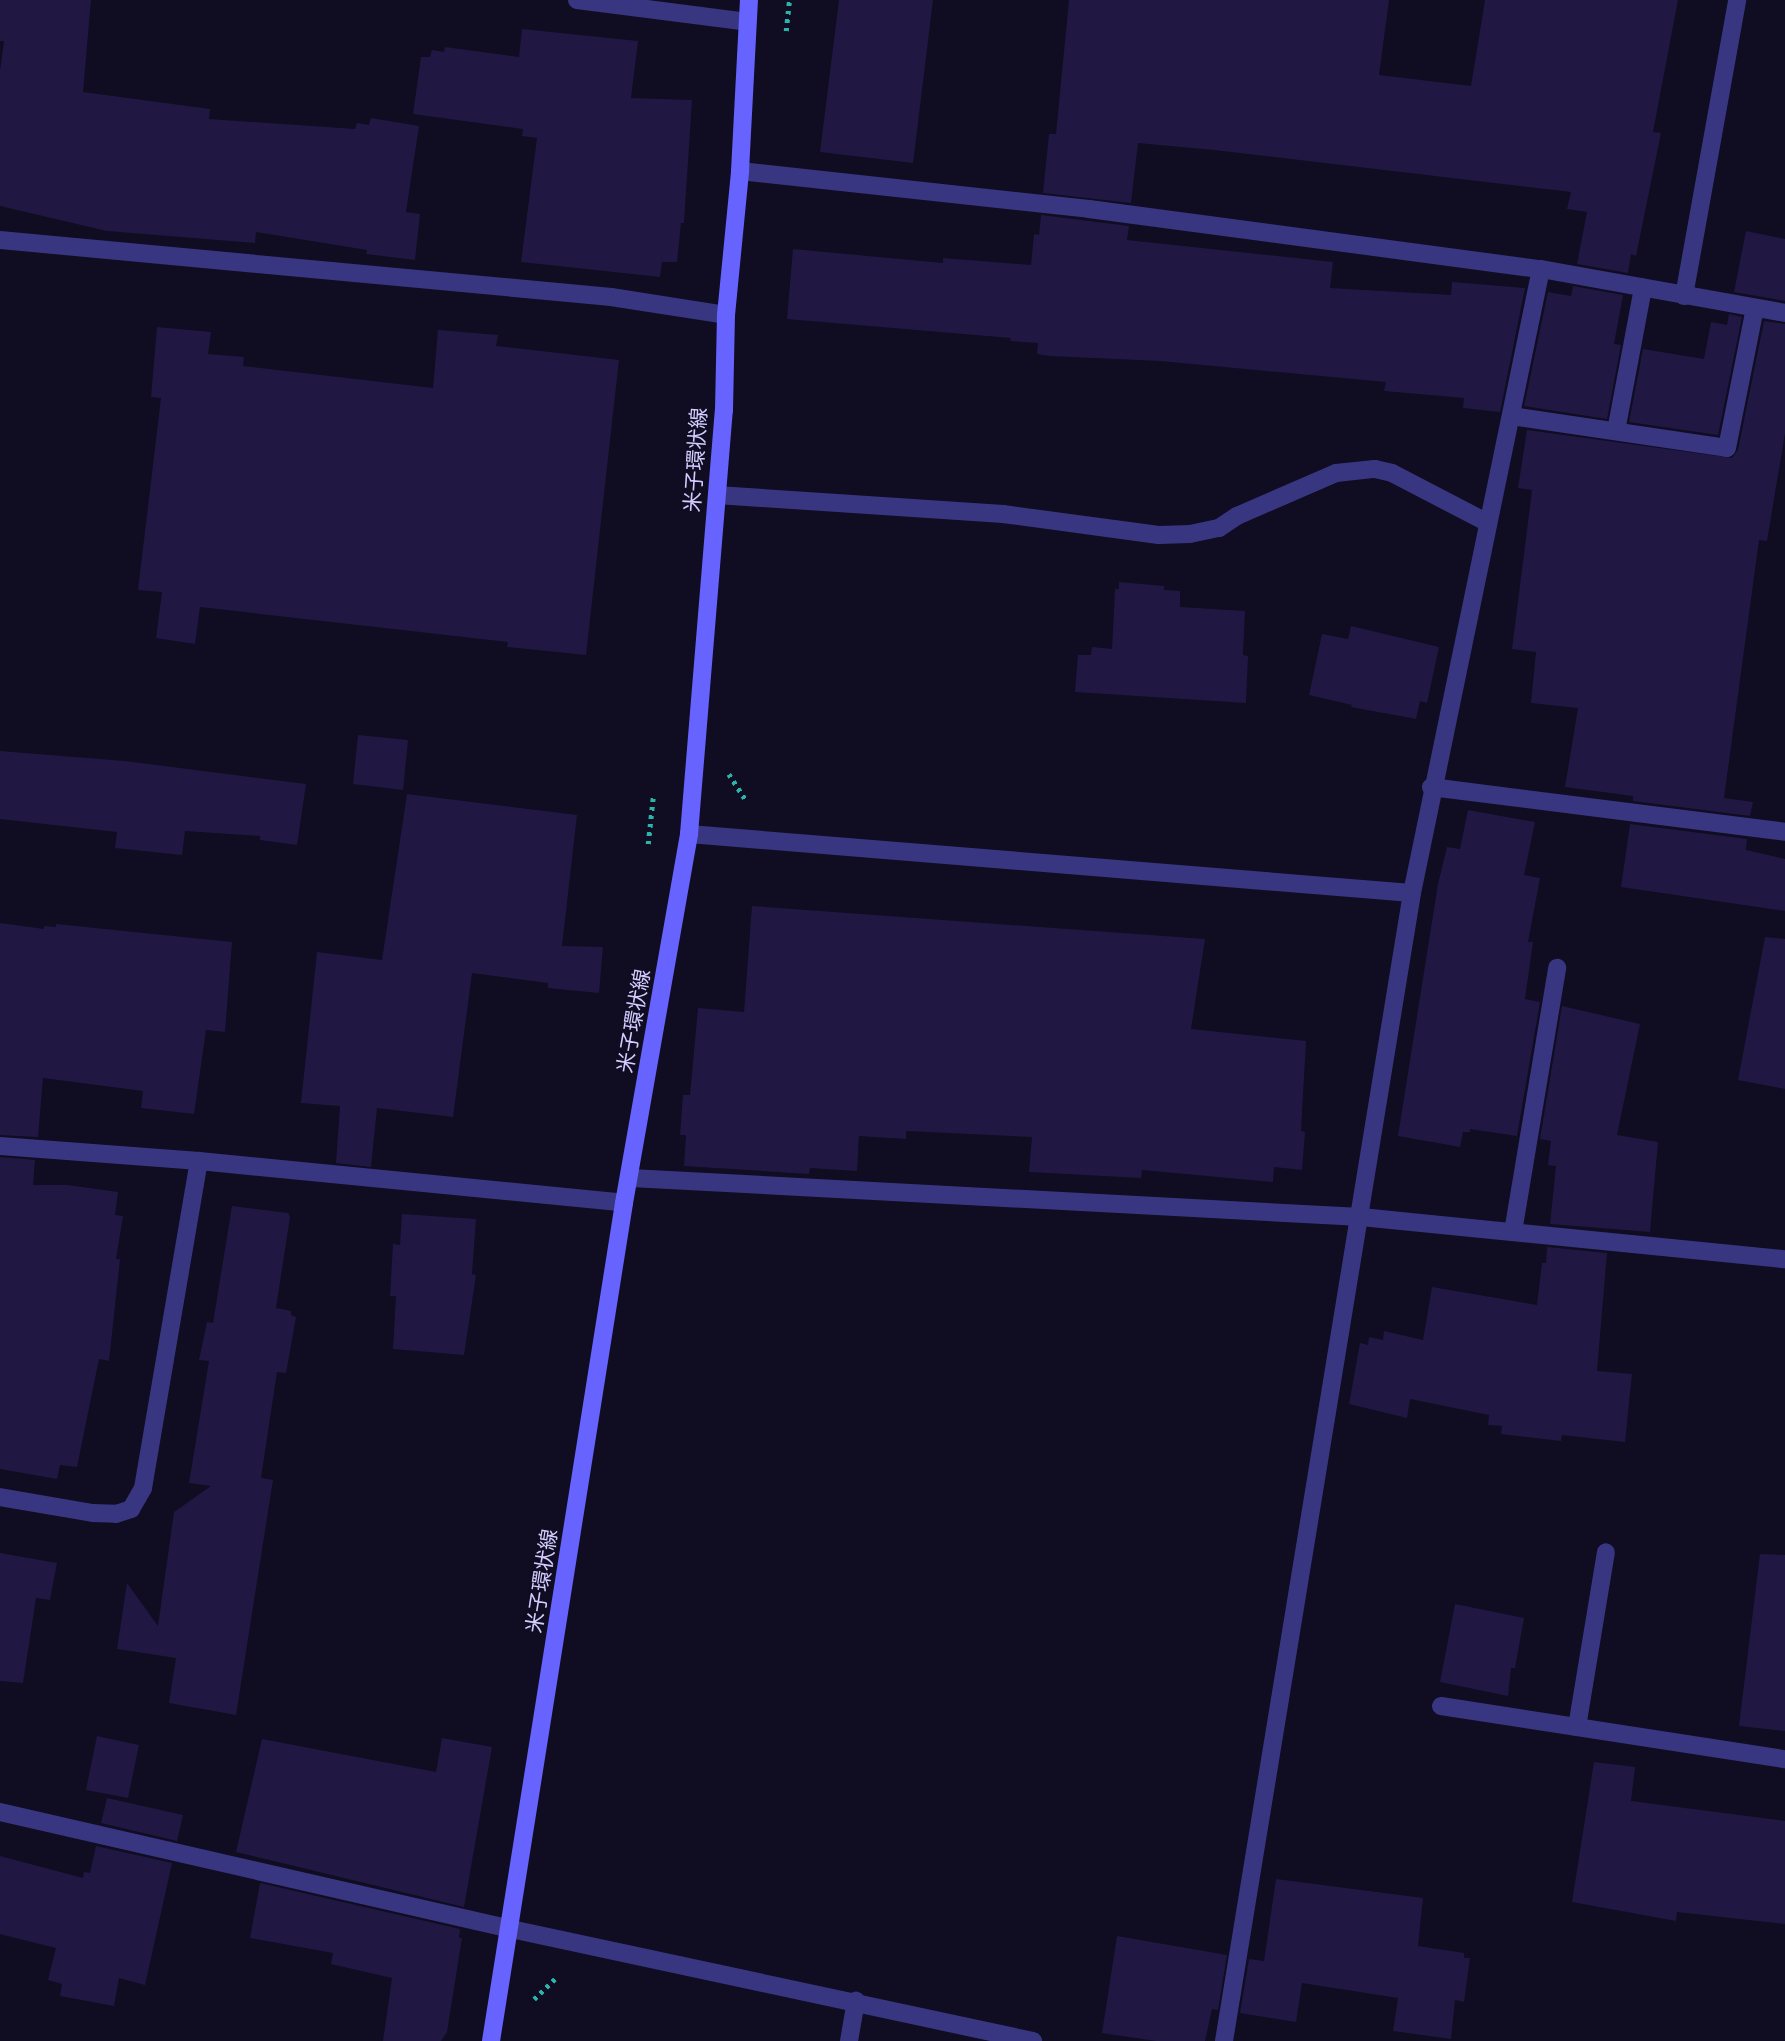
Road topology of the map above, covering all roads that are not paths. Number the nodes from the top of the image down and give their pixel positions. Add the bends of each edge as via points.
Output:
1 (577, 0) edge
2 (749, 0) edge
3 (1737, 0) edge
4 (748, 22) junction
5 (740, 171) junction
6 (0, 240) edge
7 (1541, 269) junction
8 (1643, 288) junction
9 (1684, 296) junction
10 (1755, 307) junction
11 (1785, 313) edge
12 (726, 315) junction
13 (1511, 416) junction
14 (1616, 431) junction
15 (717, 495) junction
16 (1488, 523) junction
17 (1431, 787) junction
18 (1785, 832) edge
19 (689, 834) junction
20 (1412, 893) junction
21 (1557, 968) dead end
22 (0, 1146) edge
23 (199, 1161) junction
24 (631, 1178) junction
25 (624, 1203) junction
26 (1361, 1217) junction
27 (1513, 1232) junction
28 (1785, 1259) edge
29 (0, 1497) edge
30 (1606, 1552) dead end
31 (1441, 1706) dead end
32 (1577, 1727) junction
33 (1785, 1759) edge
34 (0, 1812) edge
35 (511, 1929) junction
36 (856, 2001) junction
37 (491, 2041) edge
38 (849, 2041) edge
39 (1032, 2041) edge
40 (1224, 2041) edge

1 - 4 street
2 - 4 main road, 米子環状線
3 - 9 street
4 - 5 main road, 米子環状線
5 - 7 street via 1089,209
5 - 12 main road, 米子環状線
6 - 12 street via 611,297
7 - 8 street
7 - 13 street
8 - 9 street
8 - 14 street
9 - 10 street
10 - 11 street
10 - 14 street via 1727,448
12 - 15 main road, 米子環状線
13 - 14 street
13 - 16 street
15 - 16 street via 1003,514 1159,535 1190,534 1219,528 1336,473 1375,469 1392,473
15 - 19 main road, 米子環状線
16 - 17 street
17 - 18 street
17 - 20 street
19 - 20 street
19 - 24 main road, 米子環状線
20 - 26 street
21 - 27 street
22 - 23 street
23 - 25 street
23 - 29 street via 143,1488 131,1508 116,1514
24 - 25 main road, 米子環状線
24 - 26 street
25 - 35 main road, 米子環状線
26 - 27 street
26 - 40 street
27 - 28 street
30 - 32 street
31 - 32 street
32 - 33 street
34 - 35 street
35 - 36 street
35 - 37 main road, 米子環状線
36 - 38 street
36 - 39 street

